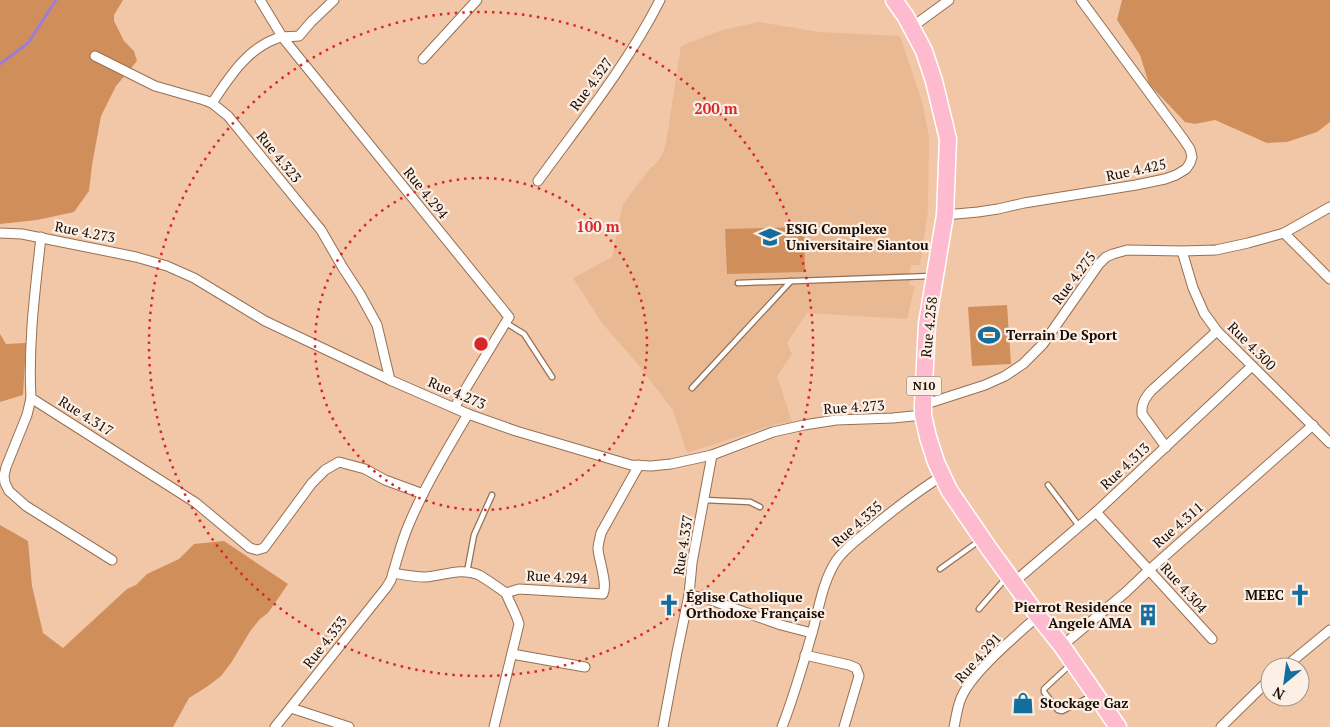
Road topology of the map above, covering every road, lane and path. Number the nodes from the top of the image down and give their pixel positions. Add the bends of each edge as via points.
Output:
1 (260, 0) edge
2 (334, 0) edge
3 (477, 0) edge
4 (660, 0) edge
5 (894, 0) edge
6 (948, 0) edge
7 (1081, 0) edge
8 (912, 27) junction
9 (283, 38) junction
10 (95, 56) dead end
11 (423, 59) dead end
12 (212, 103) junction
13 (538, 181) dead end
14 (1330, 207) edge
15 (945, 215) junction
16 (0, 233) edge
17 (1284, 233) junction
18 (41, 238) junction
19 (1182, 252) junction
20 (935, 276) junction
21 (1330, 279) edge
22 (791, 281) junction
23 (738, 283) dead end
24 (506, 323) junction
25 (1217, 331) junction
26 (1252, 366) junction
27 (552, 377) dead end
28 (390, 380) junction
29 (692, 388) dead end
30 (31, 398) junction
31 (454, 408) junction
32 (923, 410) junction
33 (468, 414) junction
34 (1313, 425) junction
35 (1330, 442) edge
36 (1166, 447) junction
37 (712, 455) junction
38 (639, 465) junction
39 (942, 476) junction
40 (1048, 485) dead end
41 (423, 494) junction
42 (492, 495) dead end
43 (704, 500) junction
44 (760, 507) dead end
45 (1096, 512) junction
46 (1079, 526) junction
47 (982, 538) junction
48 (112, 560) dead end
49 (940, 569) dead end
50 (1149, 570) junction
51 (467, 572) junction
52 (393, 573) junction
53 (1011, 579) junction
54 (506, 593) junction
55 (689, 595) junction
56 (979, 609) dead end
57 (1038, 616) junction
58 (1330, 630) edge
59 (812, 633) junction
60 (1212, 639) dead end
61 (1062, 646) junction
62 (512, 654) junction
63 (805, 655) junction
64 (1297, 657) edge
65 (1073, 662) junction
66 (585, 667) dead end
67 (1260, 689) edge
68 (1095, 694) junction
69 (291, 708) junction
70 (275, 727) edge
71 (349, 727) edge
72 (494, 727) edge
73 (663, 727) edge
74 (782, 727) edge
75 (844, 727) edge
76 (954, 727) edge
77 (1118, 727) edge
78 (1221, 727) edge

1 - 9 street, Rue 4.294
2 - 9 street via 299,36
3 - 11 street
4 - 13 street, Rue 4.327 via 619,69
5 - 8 highway, Rue 4.258 / N10
6 - 8 street
7 - 15 street, Rue 4.425 via 1184,140 1190,149 1190,163 1176,175 1146,183
8 - 15 highway, Rue 4.258 / N10 via 927,58 948,139
9 - 12 street via 263,45 246,59
9 - 24 street, Rue 4.294 via 509,317
10 - 12 street via 155,86
12 - 28 street, Rue 4.323 via 228,116 321,230 377,325
14 - 17 street, Rue 4.275
15 - 20 highway, Rue 4.258 / N10
16 - 18 street, Rue 4.273
17 - 19 street, Rue 4.275 via 1216,250
17 - 21 street
18 - 28 street, Rue 4.273 via 167,266 194,278 265,321
18 - 30 street via 30,360
19 - 25 street, Rue 4.300 via 1196,296
19 - 32 street, Rue 4.275 via 1127,250 1106,257 1043,344 1023,364 1005,376
20 - 22 lane
20 - 32 highway, Rue 4.258 / N10 via 927,324
22 - 23 lane
22 - 29 lane
24 - 27 lane via 524,334
24 - 31 street
25 - 26 street, Rue 4.300
25 - 36 street via 1143,401 1142,414
26 - 34 street, Rue 4.300
26 - 36 street, Rue 4.313
28 - 31 street, Rue 4.273
30 - 41 street, Rue 4.317 via 196,503 239,540 257,550 270,542 312,483 339,462 365,469
30 - 48 street via 6,467 5,483 26,506
31 - 33 street, Rue 4.273
32 - 37 street, Rue 4.273 via 893,418 804,425 773,432
32 - 39 highway, Rue 4.258 / N10 via 928,437
33 - 38 street, Rue 4.273 via 526,434
33 - 41 street
34 - 35 street, Rue 4.300
34 - 50 street, Rue 4.311
36 - 45 street, Rue 4.313
37 - 38 street, Rue 4.273 via 671,464
37 - 43 street, Rue 4.337
38 - 54 street, Rue 4.294 via 599,540 605,587 603,594 519,589
39 - 47 highway, Rue 4.258 / N10
39 - 59 street, Rue 4.335 via 894,510 836,560 822,591
40 - 46 lane
41 - 52 street via 408,525
42 - 51 lane via 474,535
43 - 44 lane via 750,502
43 - 55 street, Rue 4.337
45 - 46 street, Rue 4.313
45 - 50 street, Rue 4.304
46 - 53 street, Rue 4.313
47 - 49 lane
47 - 53 highway, Rue 4.258 / N10
50 - 60 street, Rue 4.304
50 - 61 street, Rue 4.311
51 - 52 street via 426,577
51 - 54 street via 478,575
52 - 69 street, Rue 4.333 via 386,588
53 - 56 lane
53 - 57 highway, Rue 4.258 / N10
54 - 62 street via 519,624
55 - 59 street
55 - 73 street, Rue 4.337
57 - 61 highway, Rue 4.258 / N10
57 - 76 street, Rue 4.291 via 973,680 960,700
58 - 64 street
59 - 63 street, Rue 4.335
61 - 65 highway, Rue 4.258 / N10
62 - 66 street
62 - 72 street
63 - 74 street, Rue 4.335 via 794,698
63 - 75 street via 856,668 859,676
65 - 68 highway, Rue 4.258 / N10
65 - 68 lane via 1044,692 1062,711
67 - 78 street
68 - 77 highway, Rue 4.258 / N10
69 - 70 street, Rue 4.333
69 - 71 street

